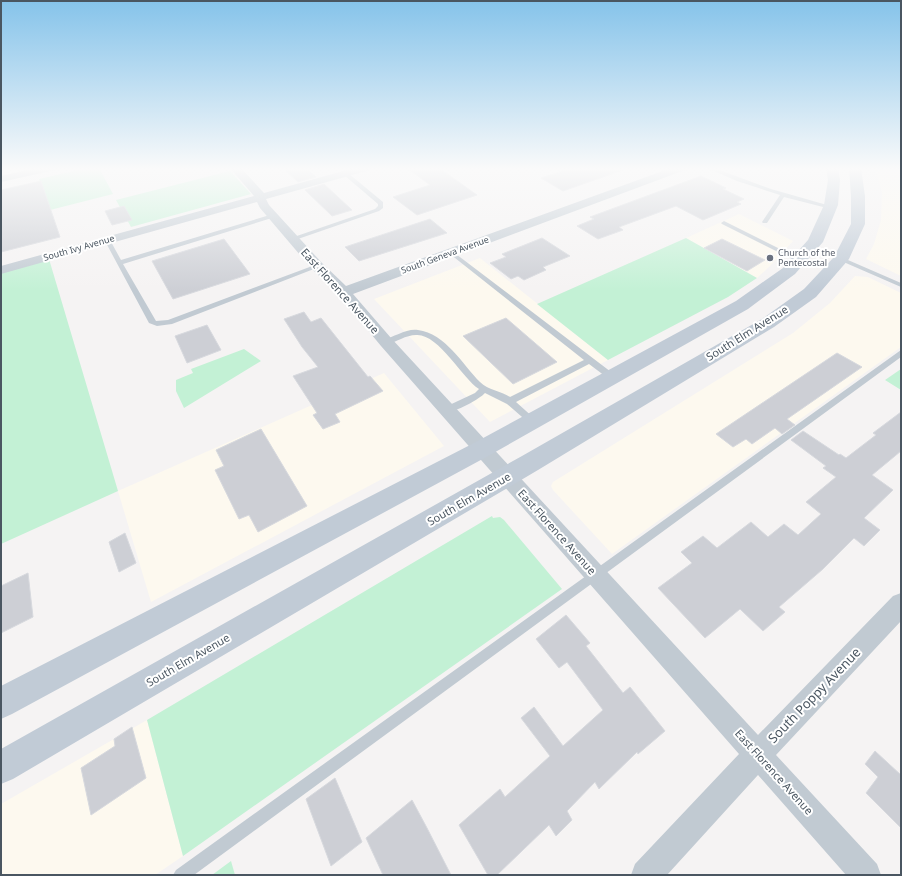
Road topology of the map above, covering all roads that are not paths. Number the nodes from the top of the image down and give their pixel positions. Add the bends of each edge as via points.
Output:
1 (219, 209) edge
2 (266, 209) edge
3 (378, 209) edge
4 (571, 209) edge
5 (774, 209) edge
6 (830, 209) edge
7 (858, 209) edge
8 (272, 216) junction
9 (765, 222) dead end
10 (724, 223) dead end
11 (293, 239) junction
12 (108, 240) junction
13 (452, 253) junction
14 (841, 259) junction
15 (798, 260) junction
16 (119, 262) junction
17 (317, 266) junction
18 (1, 270) edge
19 (901, 285) edge
20 (344, 292) junction
21 (386, 342) junction
22 (901, 353) edge
23 (590, 360) junction
24 (612, 377) junction
25 (484, 389) junction
26 (510, 401) junction
27 (446, 410) junction
28 (532, 421) junction
29 (482, 449) junction
30 (507, 477) junction
31 (596, 575) junction
32 (901, 604) edge
33 (1, 703) edge
34 (758, 754) junction
35 (1, 767) edge
36 (181, 875) edge
37 (646, 875) edge
38 (866, 875) edge

1 - 12 street, South Ivy Avenue
2 - 8 street, East Florence Avenue
3 - 11 lane
4 - 13 street, South Geneva Avenue
5 - 9 lane
6 - 15 main road via 815,242
7 - 14 main road, South Elm Avenue via 858,224
8 - 11 street, East Florence Avenue
8 - 16 lane
10 - 15 lane
11 - 17 street, East Florence Avenue
12 - 16 lane
12 - 18 street, South Ivy Avenue
13 - 20 street, South Geneva Avenue
13 - 23 lane
14 - 19 lane
14 - 30 main road, South Elm Avenue via 810,293 768,323
15 - 24 main road via 789,270 742,305
16 - 17 lane via 153,323 157,324 169,322
17 - 20 street, East Florence Avenue
20 - 21 street, East Florence Avenue
21 - 25 lane via 416,332 424,333 436,340
21 - 27 street, East Florence Avenue
22 - 31 lane
23 - 24 lane
23 - 26 lane
24 - 28 main road
25 - 26 lane via 500,394
25 - 27 lane via 478,395
26 - 28 lane
27 - 29 street, East Florence Avenue
28 - 29 main road
29 - 30 street, East Florence Avenue
29 - 33 main road
30 - 31 street, East Florence Avenue
30 - 35 main road, South Elm Avenue
31 - 34 street, East Florence Avenue
31 - 36 lane
32 - 34 street, South Poppy Avenue
34 - 37 street, South Poppy Avenue
34 - 38 street, East Florence Avenue

